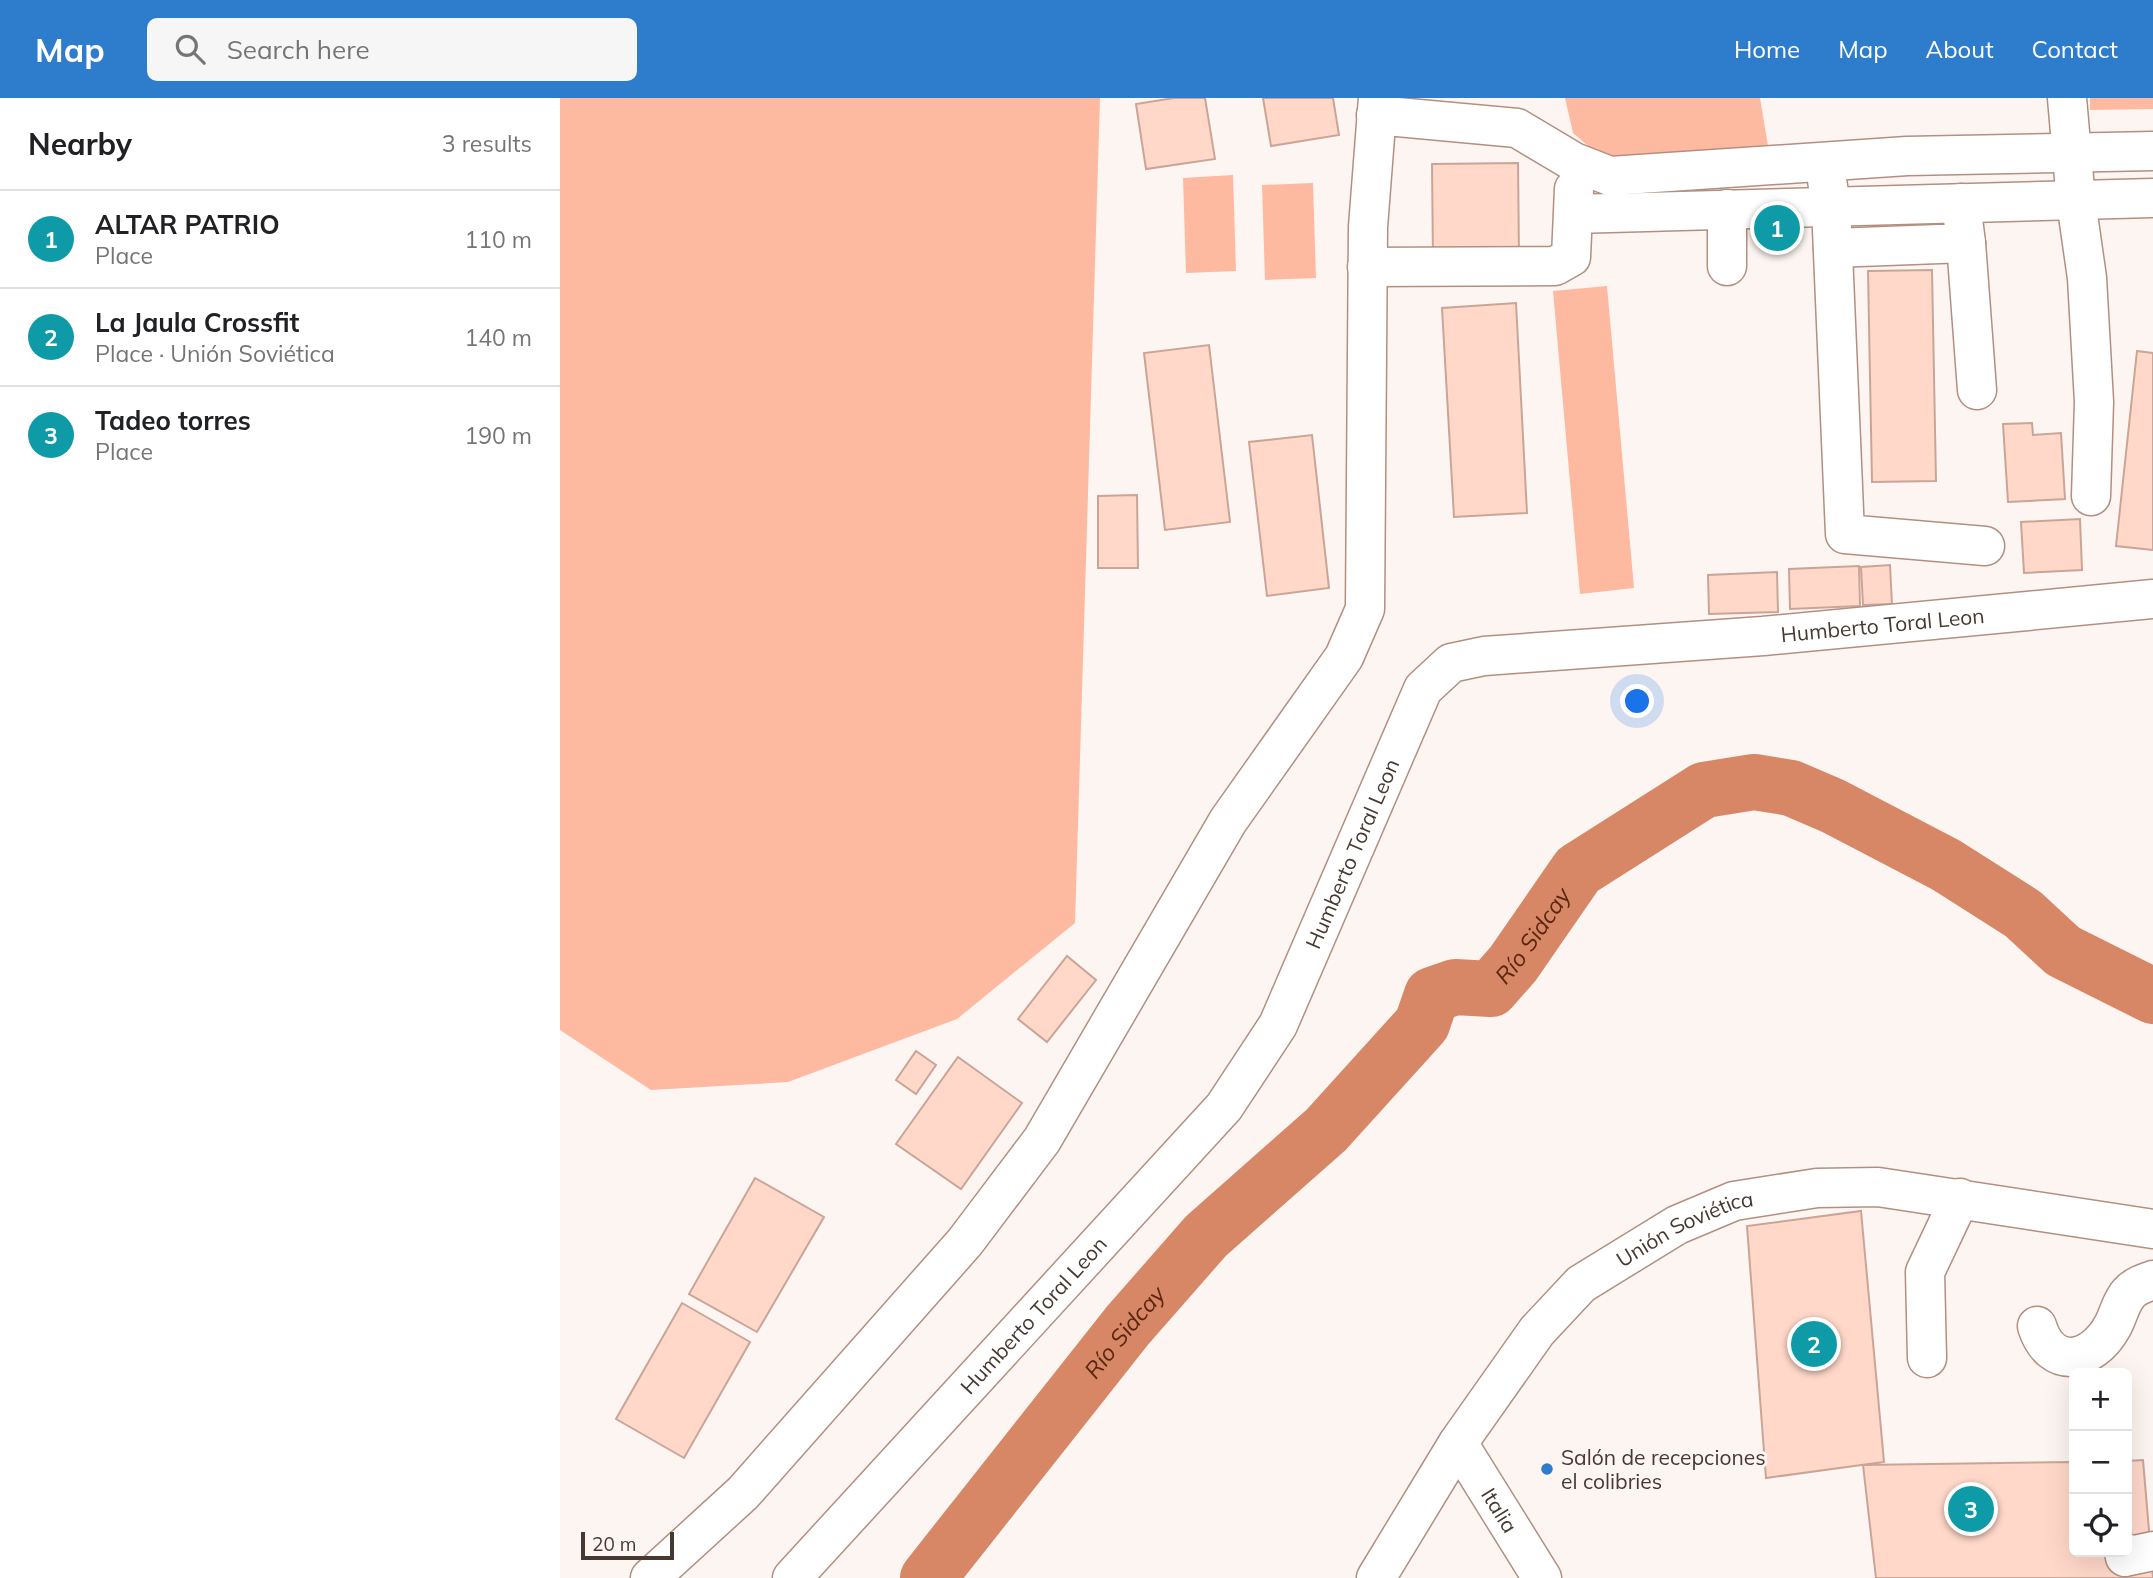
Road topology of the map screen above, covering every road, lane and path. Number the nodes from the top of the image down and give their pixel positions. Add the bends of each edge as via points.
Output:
1 (2067, 98) edge
2 (1377, 106) edge
3 (1512, 113) edge
4 (2153, 151) edge
5 (2071, 153) junction
6 (1824, 160) junction
7 (1574, 162) junction
8 (2153, 198) edge
9 (2076, 201) junction
10 (1961, 203) junction
11 (1831, 206) junction
12 (1727, 209) junction
13 (1574, 214) junction
14 (1966, 243) junction
15 (1833, 248) junction
16 (1727, 266) dead end
17 (1367, 267) junction
18 (1977, 390) dead end
19 (2091, 496) dead end
20 (1985, 546) dead end
21 (2153, 599) edge
22 (1960, 1198) junction
23 (2153, 1229) edge
24 (2153, 1280) edge
25 (2037, 1326) dead end
26 (1927, 1358) dead end
27 (1458, 1443) junction
28 (650, 1578) edge
29 (792, 1578) edge
30 (1376, 1578) edge
31 (1542, 1578) edge

1 - 5 street
2 - 3 street
2 - 17 street
3 - 7 street
4 - 5 street
5 - 6 street
5 - 9 street
6 - 7 street via 1610,176
6 - 11 street
7 - 13 street
8 - 9 street
9 - 10 street
9 - 19 street via 2087,278 2094,402
10 - 11 street
10 - 14 street
11 - 12 street
11 - 15 street
12 - 13 street
12 - 16 street
13 - 17 street via 1571,257 1555,266
14 - 15 street
14 - 18 street
15 - 20 street via 1845,534
17 - 28 street via 1365,609 1345,657 1228,821 1042,1140 988,1212 743,1493
21 - 29 street, Humberto Toral Leon via 1763,636 1484,656 1451,663 1423,689 1278,1025 1240,1084
22 - 23 street, Unión Soviética
22 - 26 street via 1925,1272
22 - 27 street, Unión Soviética via 1878,1186 1816,1188 1734,1201 1677,1225 1581,1284 1536,1331
24 - 25 street via 2131,1290 2113,1326 2100,1343 2083,1354 2069,1358 2054,1354
27 - 30 street, Unión Soviética
27 - 31 street, Italia

